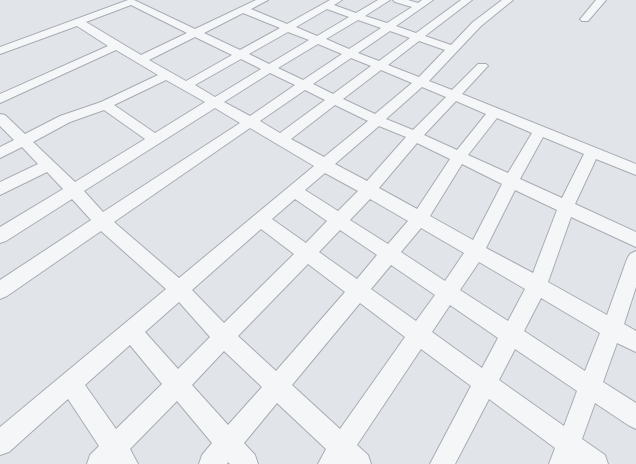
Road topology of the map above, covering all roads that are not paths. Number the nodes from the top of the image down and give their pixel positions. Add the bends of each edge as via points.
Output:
1 (263, 0) edge
2 (337, 0) edge
3 (385, 0) edge
4 (398, 0) edge
5 (467, 0) edge
6 (508, 0) edge
7 (601, 0) edge
8 (423, 3) edge
9 (327, 6) junction
10 (244, 10) junction
11 (358, 16) junction
12 (586, 19) dead end
13 (77, 21) junction
14 (388, 27) junction
15 (287, 28) junction
16 (196, 33) junction
17 (418, 37) junction
18 (318, 40) junction
19 (116, 46) junction
20 (452, 49) junction
21 (0, 51) edge
22 (241, 54) junction
23 (350, 54) junction
24 (140, 60) junction
25 (379, 66) junction
26 (482, 66) dead end
27 (270, 68) junction
28 (166, 75) junction
29 (420, 83) junction
30 (304, 85) junction
31 (185, 86) junction
32 (454, 96) junction
33 (0, 99) edge
34 (334, 99) junction
35 (216, 103) junction
36 (105, 105) junction
37 (494, 113) junction
38 (1, 120) edge
39 (377, 120) junction
40 (250, 122) junction
41 (540, 131) junction
42 (415, 136) junction
43 (156, 140) junction
44 (280, 140) junction
45 (24, 141) junction
46 (592, 152) junction
47 (0, 153) edge
48 (459, 157) junction
49 (48, 165) junction
50 (325, 165) junction
51 (636, 170) edge
52 (511, 182) junction
53 (0, 189) edge
54 (74, 190) junction
55 (369, 190) junction
56 (294, 191) junction
57 (566, 207) junction
58 (419, 219) junction
59 (261, 220) junction
60 (339, 220) junction
61 (101, 221) junction
62 (0, 236) edge
63 (636, 240) edge
64 (476, 251) junction
65 (307, 253) junction
66 (389, 254) junction
67 (636, 259) edge
68 (537, 286) junction
69 (1, 288) edge
70 (179, 289) junction
71 (358, 291) junction
72 (448, 293) junction
73 (612, 329) junction
74 (131, 331) junction
75 (511, 334) junction
76 (419, 335) junction
77 (224, 337) junction
78 (636, 342) edge
79 (70, 383) junction
80 (485, 383) junction
81 (177, 384) junction
82 (276, 386) junction
83 (590, 387) junction
84 (636, 417) edge
85 (0, 443) edge
86 (228, 444) junction
87 (569, 444) junction
88 (120, 456) edge
89 (335, 456) edge
90 (99, 464) edge
91 (211, 464) edge
92 (246, 464) edge
93 (359, 464) edge
94 (442, 464) edge
95 (561, 464) edge
96 (596, 464) edge

1 - 10 street
2 - 9 street
3 - 11 street
4 - 8 street
5 - 17 street
6 - 20 street via 476,24
7 - 12 street
8 - 14 street
9 - 11 street
9 - 15 street
10 - 15 street
10 - 16 street
11 - 14 street
11 - 18 street
13 - 16 street via 131,2
13 - 19 street
13 - 21 street
14 - 17 street
14 - 23 street
15 - 18 street
15 - 22 street
16 - 22 street
16 - 24 street
17 - 20 street
17 - 25 street
18 - 23 street
18 - 27 street
19 - 24 street
19 - 33 street
20 - 29 street
22 - 27 street
22 - 31 street
23 - 25 street
23 - 30 street
24 - 28 street
25 - 29 street
25 - 34 street
26 - 32 street
27 - 30 street
27 - 35 street
28 - 31 street
28 - 36 street
29 - 32 street
29 - 39 street
30 - 34 street
30 - 40 street
31 - 35 street
32 - 37 street
32 - 42 street
34 - 39 street
34 - 44 street
35 - 40 street
35 - 43 street
36 - 43 street
36 - 45 street via 65,119
37 - 41 street
37 - 48 street
38 - 45 street
39 - 42 street
39 - 50 street
40 - 44 street
40 - 61 street
41 - 46 street
41 - 52 street
42 - 48 street
42 - 55 street
43 - 54 street
44 - 50 street
45 - 47 street
45 - 49 street
46 - 51 street
46 - 57 street
48 - 52 street
48 - 58 street
49 - 53 street
49 - 54 street
50 - 55 street
50 - 56 street
52 - 57 street
52 - 64 street
54 - 61 street
54 - 62 street
55 - 58 street
55 - 60 street
56 - 59 street
56 - 60 street
57 - 63 street
57 - 68 street
58 - 64 street
58 - 66 street
59 - 65 street
59 - 70 street
60 - 65 street
60 - 66 street
61 - 69 street
61 - 70 street
64 - 68 street
64 - 72 street
65 - 71 street
65 - 77 street
66 - 71 street
66 - 72 street
67 - 73 street
68 - 73 street
68 - 75 street
70 - 74 street
70 - 77 street
71 - 76 street
71 - 82 street
72 - 75 street
72 - 76 street
73 - 78 street
73 - 83 street
74 - 79 street
74 - 81 street
75 - 80 street
75 - 83 street
76 - 80 street
76 - 89 street
77 - 81 street
77 - 82 street
79 - 85 street
79 - 88 street
80 - 87 street
80 - 94 street
81 - 86 street
81 - 88 street
82 - 86 street
82 - 89 street
83 - 84 street
83 - 87 street
86 - 91 street
86 - 92 street
87 - 95 street
87 - 96 street
88 - 90 street
89 - 93 street

